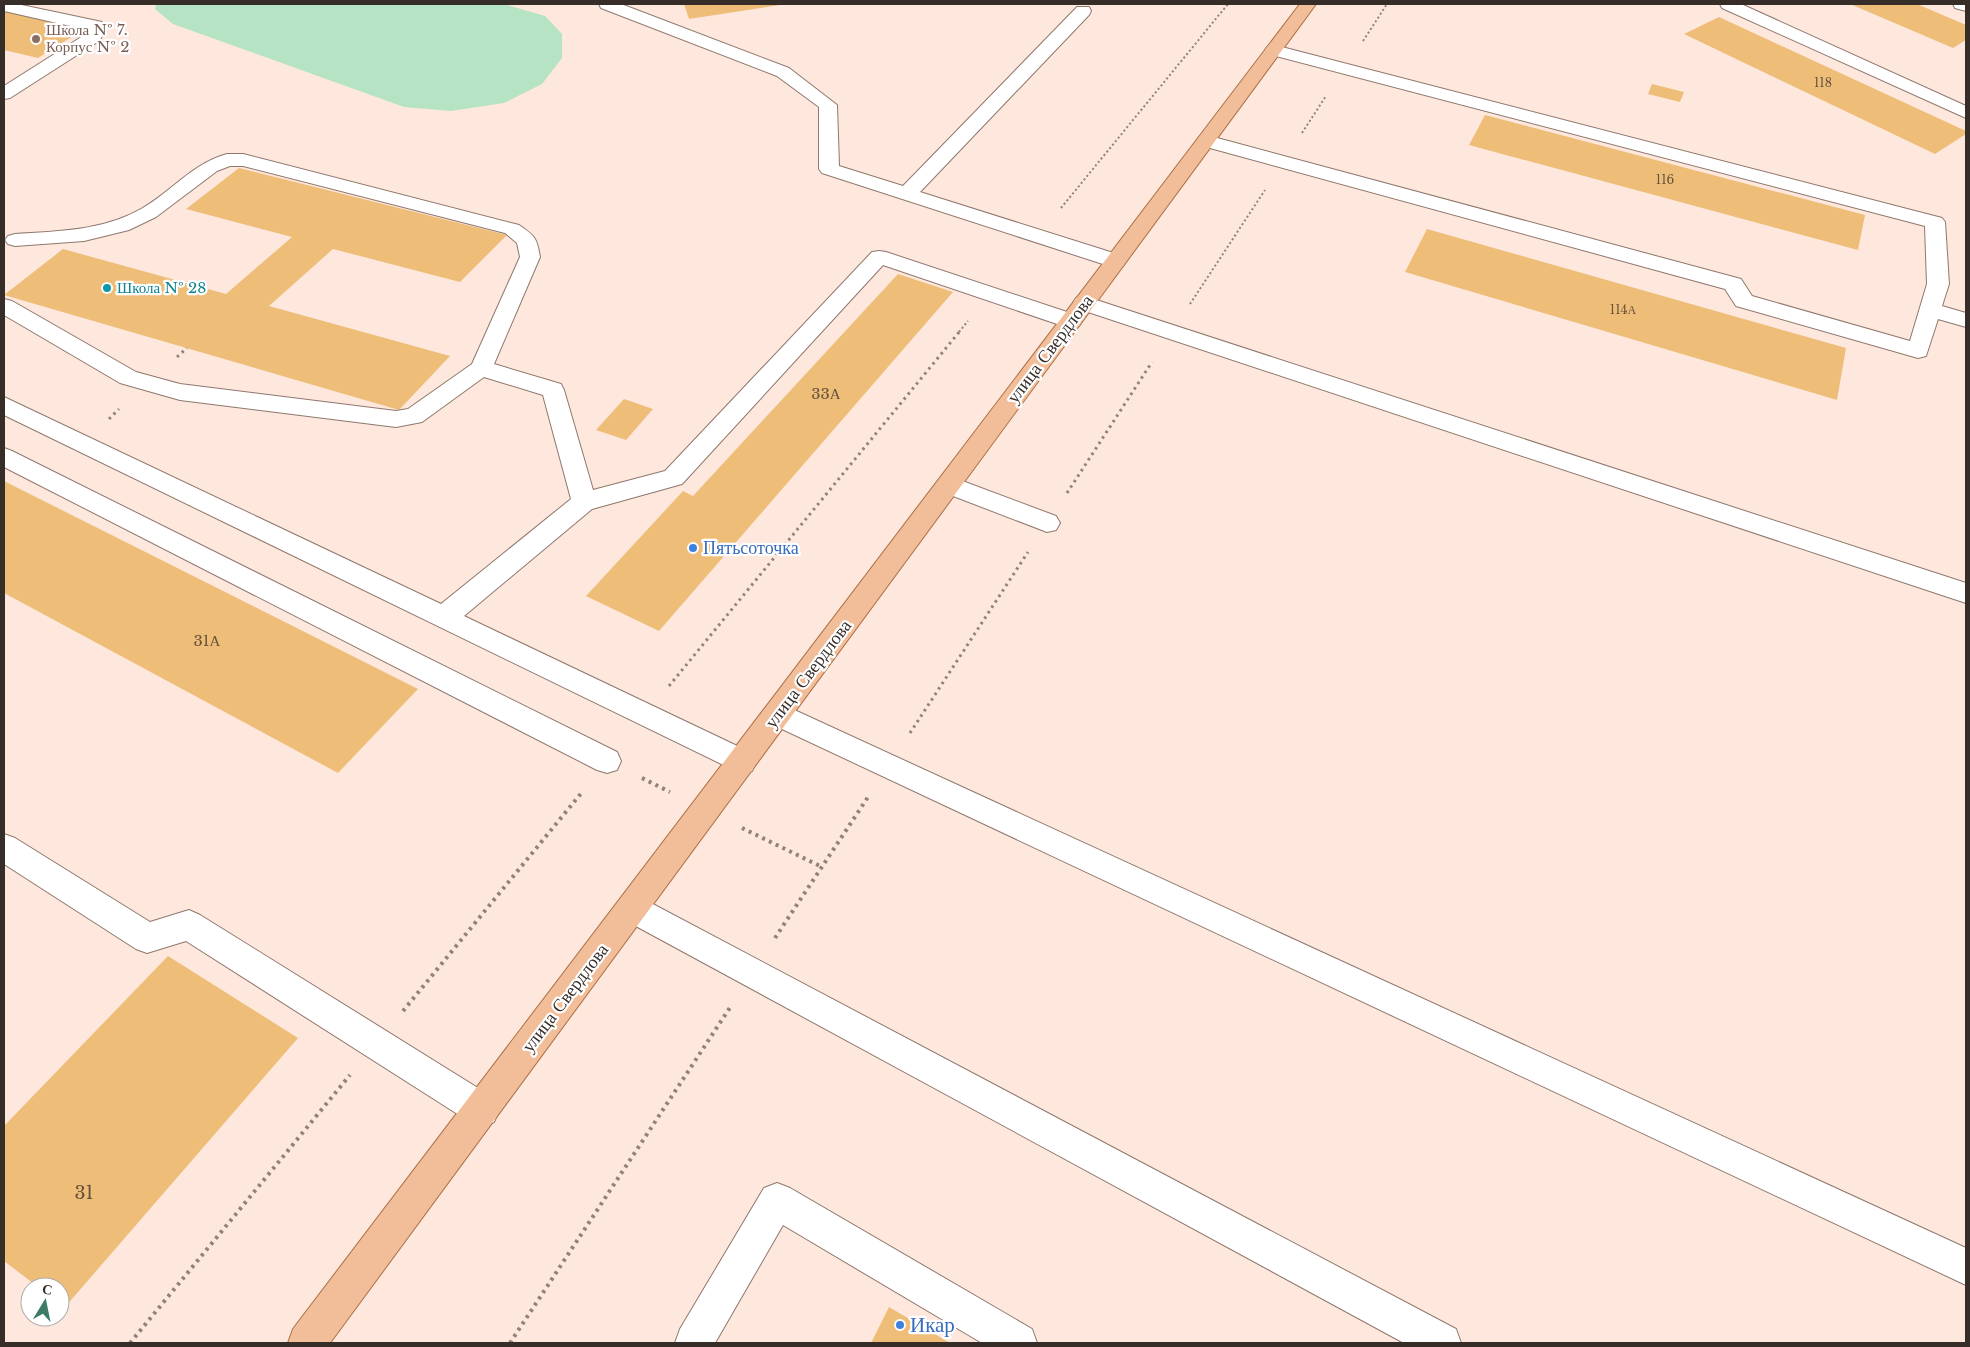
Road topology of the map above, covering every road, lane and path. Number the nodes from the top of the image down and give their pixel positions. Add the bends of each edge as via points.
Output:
1 (608, 4) edge
2 (1228, 4) edge
3 (1308, 4) edge
4 (1387, 4) edge
5 (1728, 4) edge
6 (1961, 4) edge
7 (4, 6) edge
8 (1966, 6) edge
9 (1083, 11) dead end
10 (1274, 50) junction
11 (1345, 68) junction
12 (4, 94) edge
13 (1966, 113) edge
14 (1206, 141) junction
15 (1283, 162) junction
16 (907, 194) junction
17 (1038, 236) junction
18 (8, 242) edge
19 (1116, 260) junction
20 (990, 294) junction
21 (4, 306) edge
22 (1931, 310) junction
23 (1078, 312) junction
24 (1966, 320) edge
25 (1172, 332) junction
26 (481, 368) junction
27 (4, 404) edge
28 (4, 457) edge
29 (949, 485) junction
30 (584, 502) junction
31 (1047, 523) junction
32 (1966, 593) edge
33 (444, 618) junction
34 (777, 714) junction
35 (645, 715) junction
36 (608, 761) joint
37 (742, 762) junction
38 (888, 766) junction
39 (4, 848) edge
40 (632, 908) junction
41 (752, 973) junction
42 (376, 1044) junction
43 (482, 1110) junction
44 (1966, 1267) edge
45 (130, 1343) edge
46 (307, 1343) edge
47 (510, 1343) edge
48 (694, 1343) edge
49 (1018, 1343) edge
50 (1442, 1343) edge

1 - 16 lane via 782,72 828,105 829,169
2 - 17 path
3 - 10 main road, улица Свердлова
4 - 11 path
5 - 13 lane
6 - 8 lane
7 - 12 lane via 96,26 97,30 93,36
9 - 16 lane
10 - 11 lane
10 - 14 main road, улица Свердлова
11 - 15 path
11 - 22 lane via 1935,222 1938,284
14 - 15 lane
14 - 19 main road, улица Свердлова
15 - 22 lane via 1733,284 1744,301 1918,352
15 - 25 path
16 - 17 lane
17 - 19 lane
18 - 26 lane via 84,235 122,226 149,213 210,167 227,160 243,160 512,229 527,240 530,257
19 - 23 main road, улица Свердлова
20 - 23 lane
20 - 30 lane via 879,257 673,478
20 - 35 path
21 - 26 lane via 128,378 180,392 396,419 414,416
22 - 24 lane
23 - 25 lane
23 - 29 main road, улица Свердлова
25 - 31 path
25 - 32 lane
26 - 30 lane via 553,390
27 - 33 lane
28 - 36 lane
29 - 31 lane
29 - 34 main road, улица Свердлова
30 - 33 lane
31 - 38 path
33 - 35 lane
34 - 37 main road, улица Свердлова
34 - 38 lane
35 - 37 lane
36 - 42 path
37 - 40 main road, улица Свердлова
38 - 41 path
38 - 44 lane
39 - 42 lane via 147,938 189,925
40 - 41 lane
40 - 43 main road, улица Свердлова
41 - 47 path
41 - 50 lane
42 - 43 lane
42 - 45 path
43 - 46 main road, улица Свердлова
48 - 49 lane via 777,1201

